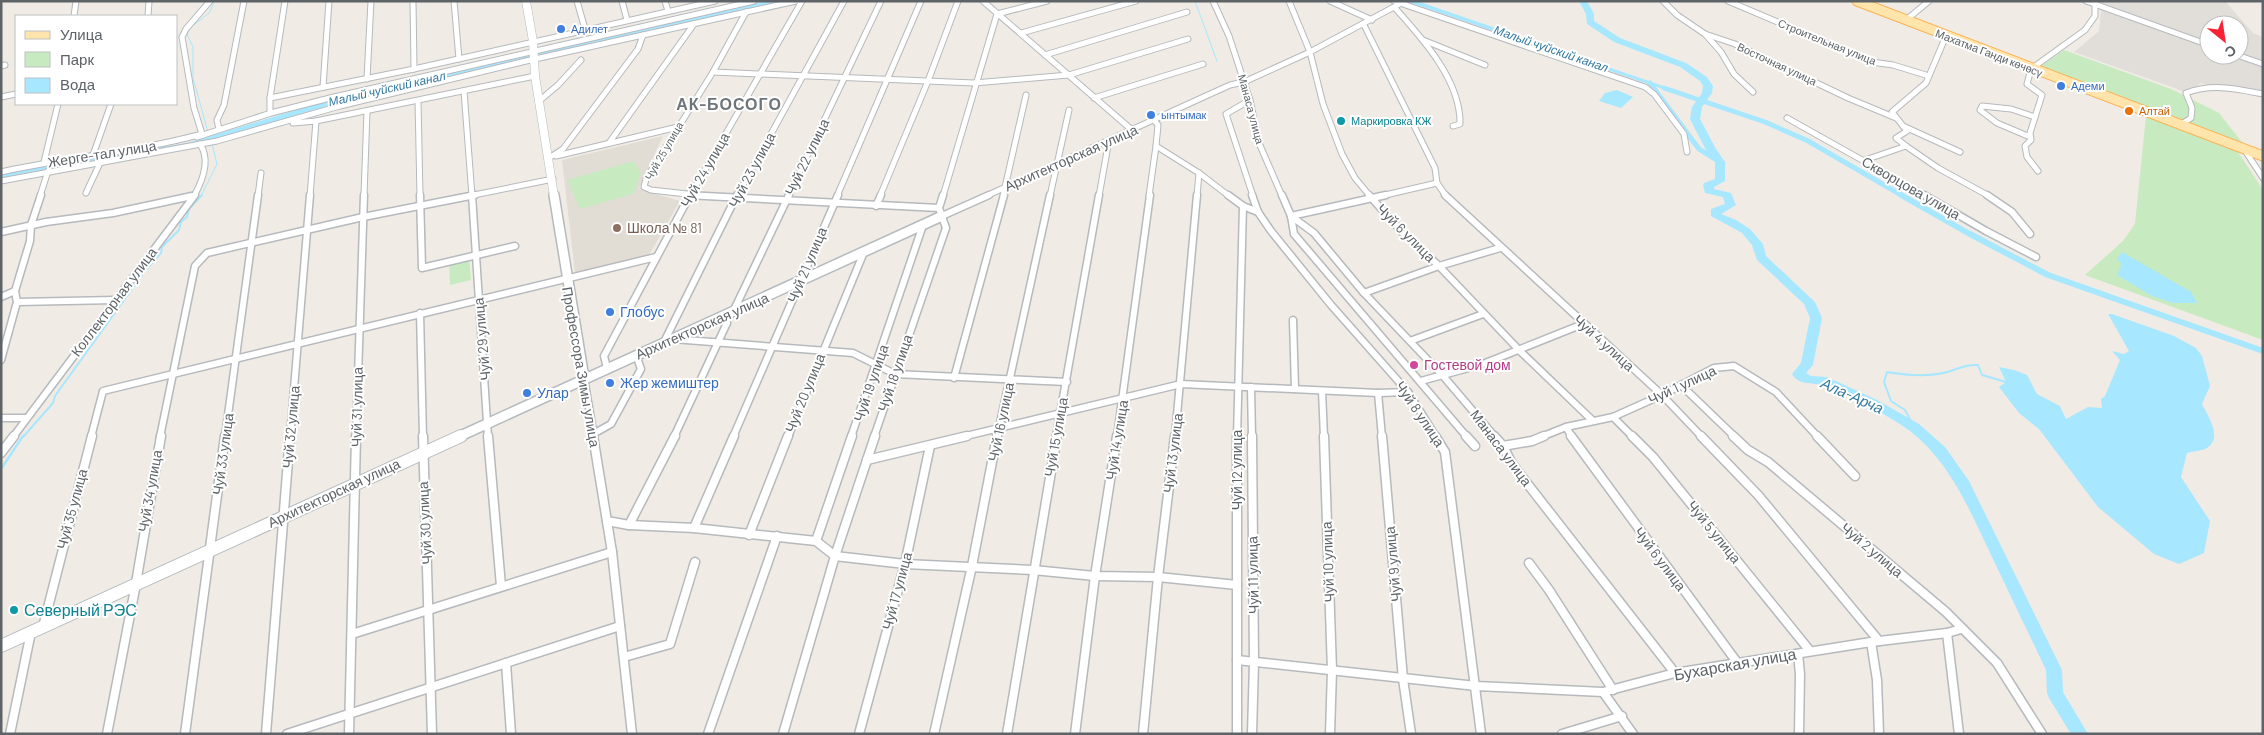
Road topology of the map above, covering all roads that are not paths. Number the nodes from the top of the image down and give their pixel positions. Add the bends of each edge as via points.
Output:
1 (76, 1) edge
2 (149, 1) edge
3 (210, 1) edge
4 (244, 1) edge
5 (285, 1) edge
6 (328, 1) edge
7 (371, 1) edge
8 (413, 1) edge
9 (454, 1) edge
10 (526, 1) edge
11 (577, 1) edge
12 (622, 1) edge
13 (665, 1) edge
14 (715, 1) edge
15 (754, 1) edge
16 (796, 1) edge
17 (802, 1) edge
18 (844, 1) edge
19 (881, 1) edge
20 (921, 1) edge
21 (958, 1) edge
22 (983, 1) edge
23 (1047, 1) edge
24 (1136, 1) edge
25 (1213, 1) edge
26 (1289, 1) edge
27 (1330, 1) edge
28 (1394, 1) edge
29 (1663, 1) edge
30 (1728, 1) edge
31 (1857, 1) edge
32 (1929, 1) edge
33 (2086, 1) edge
34 (706, 2) edge
35 (1404, 3) edge
36 (2094, 3) edge
37 (1395, 8) junction
38 (668, 11) junction
39 (746, 12) junction
40 (1187, 12) dead end
41 (997, 14) junction
42 (74, 15) edge
43 (148, 15) edge
44 (628, 20) junction
45 (1372, 20) junction
46 (1906, 20) junction
47 (694, 24) junction
48 (1364, 25) junction
49 (585, 29) junction
50 (1021, 34) junction
51 (1705, 34) junction
52 (644, 35) junction
53 (1946, 36) junction
54 (1188, 39) dead end
55 (1422, 40) junction
56 (533, 41) junction
57 (2199, 41) edge
58 (1310, 52) junction
59 (534, 55) junction
60 (1045, 55) junction
61 (459, 59) junction
62 (2249, 59) edge
63 (581, 60) dead end
64 (1203, 64) dead end
65 (2263, 64) edge
66 (1485, 65) dead end
67 (414, 69) junction
68 (2031, 69) junction
69 (713, 72) junction
70 (763, 74) junction
71 (1069, 75) junction
72 (535, 76) junction
73 (803, 76) junction
74 (1929, 76) junction
75 (846, 78) junction
76 (366, 79) junction
77 (887, 79) junction
78 (928, 81) junction
79 (1244, 82) junction
80 (974, 83) junction
81 (323, 88) junction
82 (464, 91) junction
83 (1753, 92) dead end
84 (15, 94) edge
85 (2263, 94) edge
86 (1026, 95) dead end
87 (1, 97) edge
88 (270, 98) junction
89 (1094, 98) junction
90 (1250, 100) junction
91 (418, 101) junction
92 (539, 101) junction
93 (58, 105) edge
94 (111, 105) edge
95 (1069, 110) dead end
96 (367, 111) junction
97 (270, 114) junction
98 (2035, 117) junction
99 (1787, 118) dead end
100 (1896, 118) junction
101 (1154, 120) junction
102 (316, 121) junction
103 (278, 124) junction
104 (2180, 124) junction
105 (1453, 126) dead end
106 (1903, 126) junction
107 (678, 127) junction
108 (219, 129) junction
109 (1132, 130) junction
110 (199, 135) junction
111 (2030, 137) junction
112 (1109, 140) junction
113 (609, 143) junction
114 (200, 144) junction
115 (1156, 146) junction
116 (1906, 146) junction
117 (2244, 149) junction
118 (1687, 152) dead end
119 (1960, 152) dead end
120 (93, 155) junction
121 (2263, 156) edge
122 (549, 158) junction
123 (1865, 160) junction
124 (44, 162) junction
125 (100, 163) junction
126 (1058, 163) junction
127 (48, 170) junction
128 (2038, 171) dead end
129 (1, 172) edge
130 (1199, 173) junction
131 (261, 174) dead end
132 (2263, 178) edge
133 (553, 179) junction
134 (1, 181) edge
135 (1437, 183) junction
136 (1006, 186) junction
137 (86, 193) dead end
138 (690, 194) junction
139 (472, 195) junction
140 (193, 196) junction
141 (1371, 196) junction
142 (736, 197) junction
143 (786, 200) junction
144 (833, 203) junction
145 (420, 206) junction
146 (876, 206) junction
147 (1243, 206) junction
148 (940, 212) junction
149 (1258, 212) junction
150 (1291, 216) junction
151 (363, 217) junction
152 (924, 224) junction
153 (31, 225) junction
154 (307, 230) junction
155 (1, 232) edge
156 (2030, 234) dead end
157 (250, 244) junction
158 (515, 246) dead end
159 (1500, 248) junction
160 (864, 252) junction
161 (476, 255) junction
162 (656, 257) junction
163 (2036, 257) dead end
164 (1439, 266) junction
165 (566, 278) junction
166 (800, 282) junction
167 (15, 291) junction
168 (1364, 293) junction
169 (1, 297) edge
170 (478, 299) junction
171 (115, 300) junction
172 (17, 302) junction
173 (733, 312) junction
174 (420, 313) junction
175 (1483, 314) junction
176 (1293, 320) dead end
177 (727, 323) dead end
178 (1583, 324) junction
179 (359, 328) junction
180 (668, 341) junction
181 (1410, 341) junction
182 (297, 344) junction
183 (717, 344) junction
184 (771, 348) junction
185 (1519, 350) junction
186 (822, 351) junction
187 (636, 355) junction
188 (236, 359) junction
189 (1, 360) edge
190 (877, 366) junction
191 (607, 368) junction
192 (172, 374) junction
193 (895, 374) junction
194 (1444, 377) junction
195 (584, 378) junction
196 (954, 378) junction
197 (1011, 379) junction
198 (1421, 381) junction
199 (1067, 382) junction
200 (1182, 384) junction
201 (1681, 385) junction
202 (1237, 386) junction
203 (1251, 387) junction
204 (1295, 389) junction
205 (1322, 391) junction
206 (1408, 392) junction
207 (1378, 393) junction
208 (1662, 396) junction
209 (1123, 398) junction
210 (1060, 415) junction
211 (1613, 417) junction
212 (1, 418) edge
213 (27, 418) junction
214 (1592, 420) junction
215 (488, 422) junction
216 (1566, 427) junction
217 (999, 428) junction
218 (593, 434) junction
219 (930, 446) junction
220 (1475, 446) dead end
221 (1503, 446) junction
222 (422, 452) junction
223 (1, 453) edge
224 (867, 460) junction
225 (1855, 476) dead end
226 (356, 483) junction
227 (283, 516) junction
228 (607, 520) junction
229 (628, 525) junction
230 (694, 528) junction
231 (749, 535) junction
232 (777, 536) junction
233 (816, 541) junction
234 (210, 551) junction
235 (612, 552) junction
236 (835, 556) junction
237 (695, 562) dead end
238 (1529, 563) dead end
239 (905, 564) junction
240 (972, 566) junction
241 (1034, 570) junction
242 (1095, 576) junction
243 (1158, 578) junction
244 (135, 585) junction
245 (1237, 585) junction
246 (501, 586) junction
247 (429, 611) junction
248 (620, 626) junction
249 (43, 627) junction
250 (1961, 629) junction
251 (32, 632) junction
252 (352, 634) junction
253 (1947, 634) junction
254 (1875, 642) junction
255 (1, 646) edge
256 (1810, 652) junction
257 (1798, 654) junction
258 (624, 657) junction
259 (1237, 660) junction
260 (1254, 662) junction
261 (506, 663) junction
262 (1739, 665) junction
263 (1332, 670) junction
264 (1676, 673) junction
265 (1402, 679) junction
266 (1476, 686) junction
267 (431, 688) junction
268 (1613, 690) junction
269 (1603, 692) junction
270 (350, 714) junction
271 (1622, 716) junction
272 (10, 734) edge
273 (107, 734) edge
274 (185, 734) edge
275 (266, 734) edge
276 (287, 734) edge
277 (349, 734) edge
278 (432, 734) edge
279 (512, 734) edge
280 (632, 734) edge
281 (708, 734) edge
282 (783, 734) edge
283 (859, 734) edge
284 (934, 734) edge
285 (1007, 734) edge
286 (1074, 734) edge
287 (1143, 734) edge
288 (1237, 734) edge
289 (1252, 734) edge
290 (1330, 734) edge
291 (1411, 734) edge
292 (1481, 734) edge
293 (1562, 734) edge
294 (1633, 734) edge
295 (1799, 734) edge
296 (1879, 734) edge
297 (1959, 734) edge
298 (2042, 734) edge

1 - 42 street
2 - 43 street
3 - 110 street via 182,37
4 - 108 street via 224,105 217,120
5 - 88 street
6 - 81 street
7 - 76 street
8 - 67 street
9 - 61 street
10 - 56 street, Профессора Зимы улица
11 - 49 street
12 - 44 street
13 - 38 street
14 - 34 street
15 - 59 street
16 - 39 street
17 - 70 street, Чуй 24 улица
18 - 73 street, Чуй 23 улица
19 - 75 street, Чуй 22 улица
20 - 77 street, Чуй 21 улица
21 - 78 street
22 - 41 street
23 - 41 street
24 - 50 street
25 - 79 street, Манаса улица
26 - 58 street, Чуй 6 улица
27 - 45 street
28 - 35 street
29 - 51 street, Восточная улица
30 - 74 street, Строительная улица via 1872,62
31 - 46 main road, Махатма Ганди көчөсү
32 - 46 street
33 - 36 street
34 - 38 street
35 - 37 street, Архитекторская улица
35 - 118 street via 1645,87 1684,134
36 - 57 street
36 - 68 street via 2095,16 2085,30
37 - 45 street, Архитекторская улица
37 - 55 street
38 - 44 street
39 - 47 street
39 - 69 street, Чуй 25 улица
40 - 60 street
41 - 50 street
41 - 80 street, Чуй 18 улица
44 - 49 street
45 - 48 street, Архитекторская улица
46 - 53 main road, Махатма Ганди көчөсү
47 - 52 street
47 - 113 street
48 - 58 street, Архитекторская улица
48 - 135 street, Чуй 4 улица via 1435,168
49 - 56 street
50 - 60 street
51 - 83 street via 1734,74
51 - 100 street, Восточная улица via 1735,44
52 - 59 street
52 - 122 street via 638,49 563,149
53 - 68 main road, Махатма Ганди көчөсү
53 - 74 street
54 - 71 street
55 - 66 street
55 - 105 street via 1448,80 1462,117 1460,124
56 - 59 street, Профессора Зимы улица
56 - 61 street
58 - 79 street, Архитекторская улица
58 - 141 street, Чуй 6 улица via 1323,104 1342,154 1355,178
59 - 72 street, Профессора Зимы улица
59 - 97 street
59 - 103 street
60 - 71 street
61 - 67 street
62 - 65 street
63 - 92 street via 558,86
64 - 89 street
67 - 76 street
68 - 98 street via 2027,84 2042,94
68 - 104 main road, Махатма Ганди көчөсү
69 - 70 street
69 - 107 street, Чуй 25 улица
70 - 73 street
70 - 138 street, Чуй 24 улица
71 - 80 street
71 - 89 street
72 - 82 street
72 - 92 street, Профессора Зимы улица
73 - 75 street
73 - 142 street, Чуй 23 улица
74 - 100 street via 1919,90 1892,112
75 - 77 street
75 - 143 street, Чуй 22 улица
76 - 81 street
77 - 78 street
77 - 144 street, Чуй 21 улица
78 - 80 street
78 - 146 street
79 - 90 street, Манаса улица
79 - 101 street, Архитекторская улица via 1230,85
80 - 148 street, Чуй 18 улица
81 - 88 street
82 - 91 street
82 - 139 street, Чуй 29 улица
84 - 87 street
85 - 104 street via 2228,87 2199,87 2186,93 2192,108 2191,118
86 - 136 street
88 - 97 street
89 - 109 street
90 - 149 street, Чуй 8 улица via 1226,114
90 - 150 street, Манаса улица via 1259,143
91 - 96 street
91 - 145 street
92 - 122 street, Профессора Зимы улица
93 - 124 street
94 - 120 street
95 - 126 street, Чуй 16 улица
96 - 102 street
96 - 151 street, Чуй 31 улица
97 - 108 street
98 - 111 street
98 - 111 street via 2011,109 1982,106 1980,110
99 - 123 street, Скворцова улица
100 - 106 street
101 - 109 street, Архитекторская улица
101 - 115 street, Чуй 14 улица via 1158,125
102 - 103 street
102 - 154 street, Чуй 32 улица
103 - 114 street
104 - 117 main road, Махатма Ганди көчөсү
106 - 116 street via 1907,131 1896,138
106 - 119 street
107 - 113 street
107 - 138 street, Чуй 25 улица via 644,187
108 - 110 street, Жерге-тал улица
109 - 112 street, Архитекторская улица
110 - 120 street, Жерге-тал улица via 162,145
111 - 128 street via 2025,146 2026,157
112 - 126 street, Архитекторская улица
112 - 199 street, Чуй 15 улица
113 - 122 street
114 - 125 street
114 - 140 street, Коллекторная улица via 205,168
115 - 130 street
115 - 209 street, Чуй 14 улица
116 - 123 street
116 - 156 street via 2008,208 2022,220
117 - 121 main road, Махатма Ганди көчөсү
117 - 132 street
120 - 124 street, Жерге-тал улица
122 - 133 street, Профессора Зимы улица
123 - 163 street, Скворцова улица
124 - 129 street, Жерге-тал улица
125 - 127 street
125 - 137 street
126 - 136 street, Архитекторская улица
126 - 197 street, Чуй 16 улица
127 - 134 street
127 - 153 street
130 - 147 street
130 - 200 street, Чуй 13 улица
131 - 157 street, Чуй 33 улица
133 - 139 street
133 - 165 street, Профессора Зимы улица
135 - 141 street
135 - 159 street, Чуй 4 улица via 1445,195
136 - 148 street, Архитекторская улица
136 - 196 street
138 - 142 street
138 - 162 street, Чуй 24 улица
139 - 145 street
139 - 161 street, Чуй 29 улица
140 - 153 street via 114,213
140 - 171 street, Коллекторная улица
141 - 150 street
141 - 164 street, Чуй 6 улица via 1402,232
142 - 143 street
142 - 180 street, Чуй 23 улица
143 - 144 street
143 - 173 street, Чуй 22 улица
144 - 146 street
144 - 166 street, Чуй 21 улица
145 - 151 street
145 - 161 street via 422,268
146 - 148 street
147 - 149 street
147 - 202 street, Чуй 12 улица
148 - 152 street, Архитекторская улица
148 - 193 street, Чуй 18 улица via 946,228
149 - 206 street, Чуй 8 улица via 1331,305
150 - 168 street, Манаса улица via 1314,233
150 - 198 street, Манаса улица via 1294,234
151 - 154 street
151 - 179 street, Чуй 31 улица
152 - 160 street, Архитекторская улица
152 - 190 street, Чуй 19 улица
153 - 155 street
153 - 167 street via 30,242
154 - 157 street
154 - 182 street, Чуй 32 улица
157 - 188 street, Чуй 33 улица
157 - 192 street, Чуй 34 улица via 207,252 195,266
158 - 161 street
159 - 164 street
159 - 178 street, Чуй 4 улица
160 - 166 street, Архитекторская улица
160 - 186 street, Чуй 20 улица
161 - 170 street, Чуй 29 улица
162 - 165 street
162 - 191 street, Чуй 24 улица via 604,356
164 - 168 street
164 - 175 street, Чуй 6 улица
165 - 170 street
165 - 195 street, Профессора Зимы улица
166 - 173 street, Архитекторская улица
166 - 184 street, Чуй 21 улица
167 - 169 street
167 - 172 street
168 - 181 street, Манаса улица
170 - 174 street
170 - 215 street, Чуй 29 улица
171 - 172 street
171 - 213 street, Коллекторная улица
172 - 189 street
173 - 180 street, Архитекторская улица
174 - 179 street
174 - 222 street, Чуй 30 улица
175 - 181 street
175 - 185 street, Чуй 6 улица
176 - 204 street
177 - 183 street
178 - 185 street
178 - 208 street, Чуй 4 улица
179 - 182 street
179 - 226 street, Чуй 31 улица
180 - 183 street
180 - 187 street, Архитекторская улица
181 - 194 street, Манаса улица
182 - 188 street
182 - 227 street, Чуй 32 улица
183 - 184 street
183 - 229 street
184 - 186 street
184 - 230 street, Чуй 21 улица
185 - 194 street
185 - 214 street, Чуй 6 улица
186 - 190 street via 853,354
186 - 231 street, Чуй 20 улица
187 - 191 street, Архитекторская улица
187 - 218 street via 641,368 611,424
188 - 192 street
188 - 234 street, Чуй 33 улица
190 - 193 street
190 - 233 street, Чуй 19 улица
191 - 195 street, Архитекторская улица
192 - 244 street, Чуй 34 улица
192 - 249 street, Чуй 35 улица via 103,391
193 - 196 street
193 - 224 street, Чуй 18 улица
194 - 198 street
194 - 221 street, Манаса улица
195 - 215 street, Архитекторская улица
195 - 218 street, Профессора Зимы улица
196 - 197 street
197 - 199 street
197 - 217 street, Чуй 16 улица
198 - 220 street, Манаса улица
199 - 210 street, Чуй 15 улица
200 - 202 street
200 - 209 street
200 - 243 street, Чуй 13 улица
201 - 208 street, Чуй 1 улица
201 - 225 street, Чуй 1 улица via 1714,368 1734,366 1776,392
201 - 250 street, Чуй 2 улица via 1748,450 1768,462 1946,612
202 - 203 street
202 - 245 street, Чуй 12 улица
203 - 204 street
203 - 260 street, Чуй 11 улица
204 - 205 street
205 - 207 street
205 - 263 street, Чуй 10 улица
206 - 207 street
206 - 266 street, Чуй 8 улица via 1445,452
207 - 265 street, Чуй 9 улица
208 - 211 street, Чуй 1 улица
208 - 254 street, Чуй 4 улица via 1758,495
209 - 210 street
209 - 242 street, Чуй 14 улица
210 - 217 street
210 - 241 street, Чуй 15 улица
211 - 214 street, Чуй 1 улица
211 - 256 street, Чуй 5 улица via 1653,457
212 - 213 street
213 - 223 street, Коллекторная улица
214 - 216 street, Чуй 1 улица
215 - 222 street, Архитекторская улица
215 - 246 street, Чуй 29 улица
216 - 221 street, Чуй 1 улица via 1532,441
216 - 262 street, Чуй 6 улица
217 - 219 street
217 - 240 street, Чуй 16 улица
218 - 228 street, Профессора Зимы улица
219 - 224 street
219 - 239 street, Чуй 17 улица
221 - 264 street, Манаса улица via 1512,464
222 - 226 street, Архитекторская улица
222 - 247 street, Чуй 30 улица
224 - 236 street, Чуй 18 улица
226 - 227 street, Архитекторская улица
226 - 252 street, Чуй 31 улица
227 - 234 street, Архитекторская улица
227 - 275 street, Чуй 32 улица
228 - 229 street
228 - 235 street, Профессора Зимы улица
229 - 230 street
230 - 231 street
231 - 232 street
232 - 233 street
232 - 281 street
233 - 236 street
234 - 244 street, Архитекторская улица
234 - 274 street, Чуй 33 улица
235 - 246 street
235 - 248 street, Профессора Зимы улица
236 - 239 street
236 - 282 street, Чуй 18 улица
237 - 258 street via 670,644
238 - 268 street
239 - 240 street
239 - 283 street, Чуй 17 улица
240 - 241 street
240 - 284 street, Чуй 16 улица
241 - 242 street
241 - 285 street, Чуй 15 улица
242 - 243 street
242 - 286 street, Чуй 14 улица
243 - 245 street
243 - 287 street, Чуй 13 улица
244 - 249 street, Архитекторская улица
244 - 273 street, Чуй 34 улица
245 - 259 street, Чуй 12 улица
246 - 247 street
247 - 252 street
247 - 267 street, Чуй 30 улица
248 - 258 street, Профессора Зимы улица
248 - 261 street
249 - 251 street, Архитекторская улица
250 - 253 street, Бухарская улица
250 - 298 street, Чуй 2 улица via 1997,663
251 - 255 street, Архитекторская улица
251 - 272 street
252 - 270 street, Чуй 31 улица
253 - 254 street, Бухарская улица
253 - 297 street
254 - 256 street, Бухарская улица
254 - 296 street
256 - 257 street, Бухарская улица
257 - 262 street, Бухарская улица
257 - 295 street
258 - 280 street, Профессора Зимы улица
259 - 260 street, Бухарская улица
259 - 288 street, Чуй 12 улица
260 - 263 street, Бухарская улица
260 - 289 street, Чуй 11 улица
261 - 267 street
261 - 279 street
262 - 264 street, Бухарская улица
263 - 265 street, Бухарская улица
263 - 290 street, Чуй 10 улица
264 - 268 street, Бухарская улица
265 - 266 street, Бухарская улица
265 - 291 street, Чуй 9 улица
266 - 269 street, Бухарская улица
266 - 292 street, Чуй 8 улица
267 - 270 street
267 - 278 street, Чуй 30 улица
268 - 269 street, Бухарская улица
269 - 271 street
270 - 276 street
270 - 277 street, Чуй 31 улица
271 - 293 street
271 - 294 street

